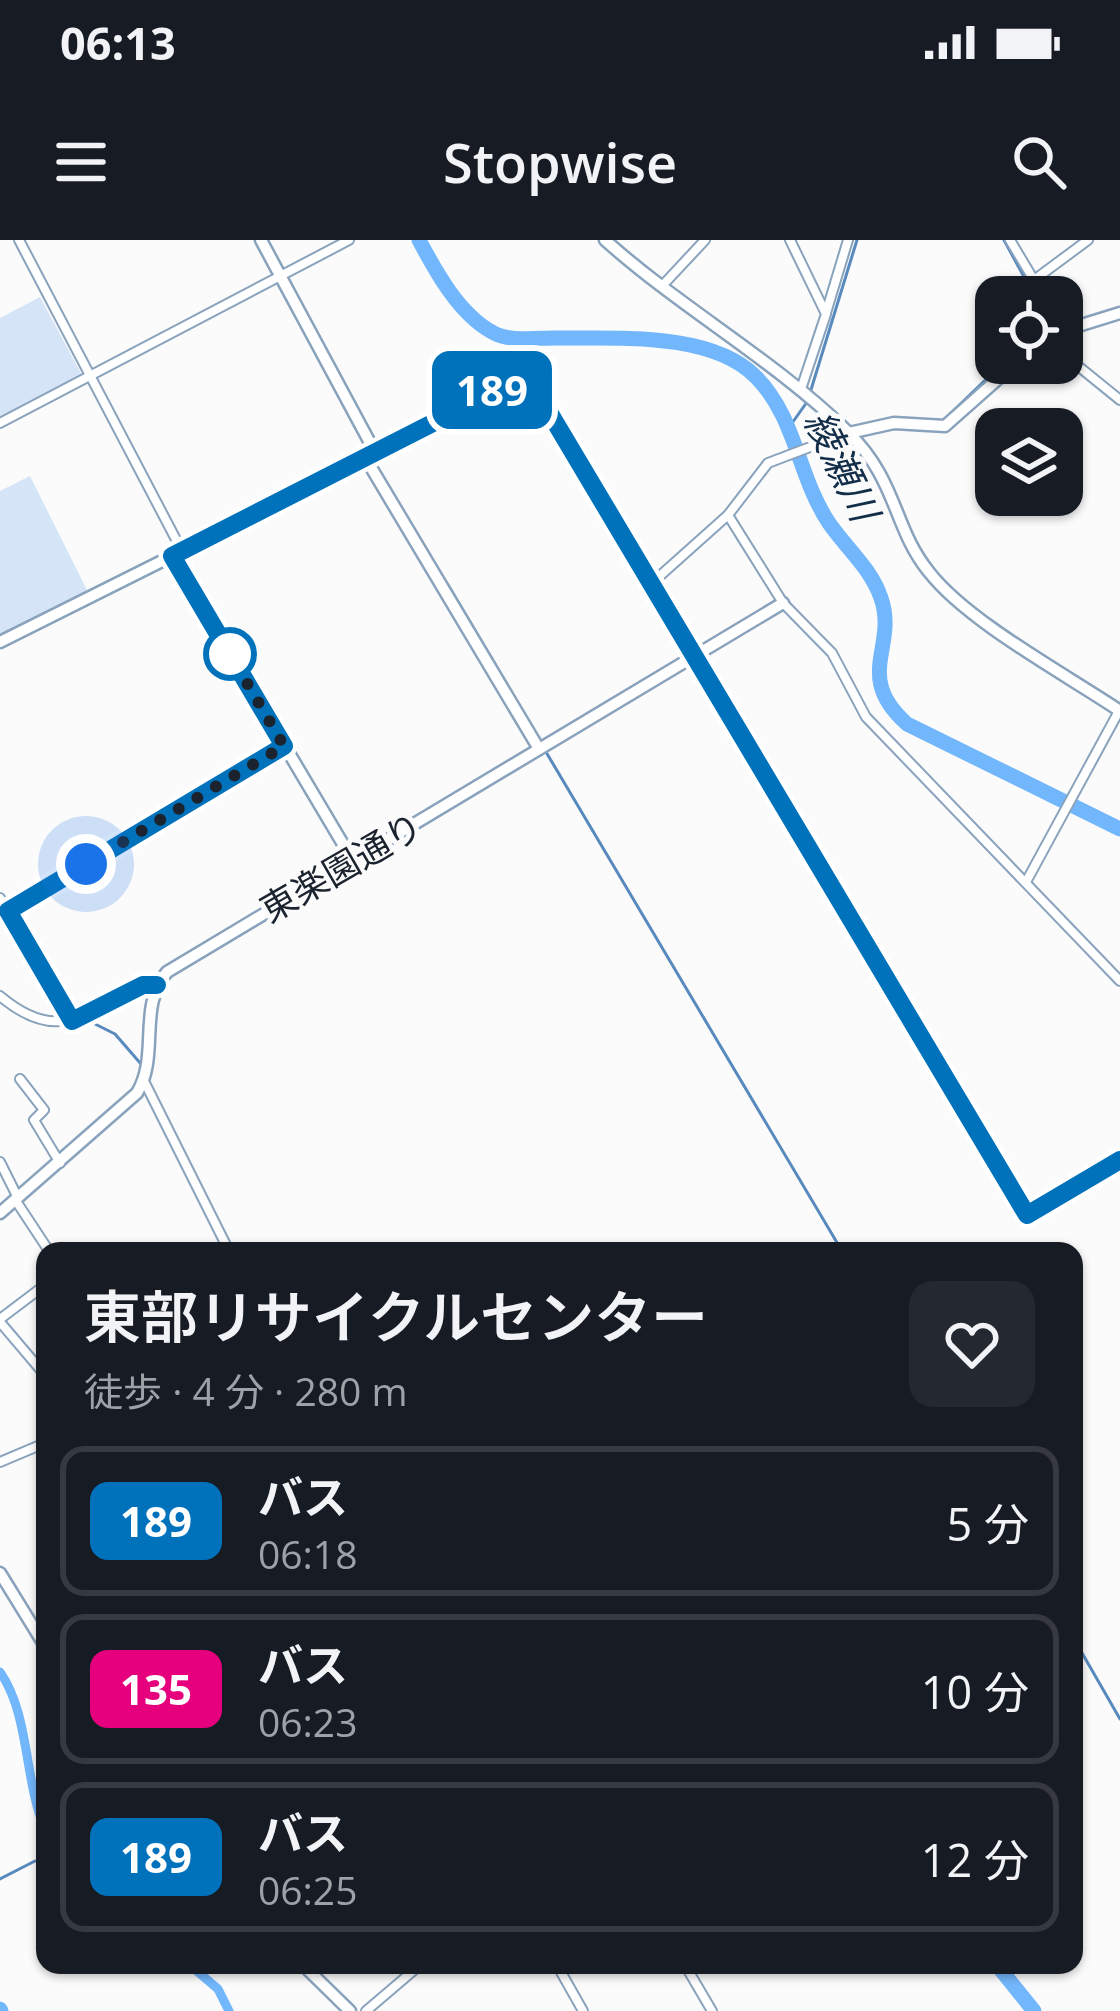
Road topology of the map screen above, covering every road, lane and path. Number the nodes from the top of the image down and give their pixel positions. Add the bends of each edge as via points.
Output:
1 (19, 240) edge
2 (262, 240) edge
3 (349, 240) edge
4 (605, 240) edge
5 (706, 240) edge
6 (790, 240) edge
7 (848, 240) edge
8 (1010, 240) edge
9 (1088, 240) edge
10 (1032, 276) edge
11 (1039, 276) edge
12 (280, 277) junction
13 (661, 286) junction
14 (1118, 313) edge
15 (826, 314) junction
16 (1083, 323) edge
17 (1083, 370) edge
18 (91, 377) junction
19 (992, 384) edge
20 (802, 390) junction
21 (1120, 400) edge
22 (0, 423) edge
23 (849, 433) junction
24 (371, 457) junction
25 (728, 515) junction
26 (177, 554) junction
27 (653, 581) junction
28 (783, 603) junction
29 (0, 642) edge
30 (694, 656) junction
31 (1120, 711) edge
32 (284, 746) junction
33 (538, 749) junction
34 (353, 861) junction
35 (1026, 882) junction
36 (0, 898) edge
37 (8, 911) junction
38 (1120, 981) edge
39 (157, 985) junction
40 (0, 996) edge
41 (72, 1021) junction
42 (20, 1078) dead end
43 (144, 1081) junction
44 (1120, 1160) edge
45 (0, 1162) edge
46 (61, 1164) junction
47 (17, 1200) junction
48 (0, 1213) edge
49 (43, 1242) edge
50 (224, 1242) edge
51 (36, 1292) edge
52 (0, 1320) edge
53 (36, 1365) edge
54 (36, 1447) edge
55 (0, 1462) edge
56 (0, 1574) edge
57 (36, 1632) edge
58 (312, 1974) edge
59 (409, 1974) edge
60 (562, 1974) edge
61 (690, 1974) edge
62 (350, 2011) edge
63 (366, 2011) edge
64 (583, 2011) edge
65 (712, 2011) edge

1 - 18 street
2 - 12 street
3 - 12 street
4 - 13 street
5 - 13 street
6 - 15 street
7 - 15 street
8 - 10 street
9 - 11 street
12 - 18 street
12 - 24 street
13 - 20 street
14 - 16 street
15 - 20 street
17 - 21 street
18 - 22 street
18 - 26 street
19 - 23 street via 945,426
20 - 23 street
23 - 25 street via 768,463
23 - 31 street via 886,478 915,549 944,589
24 - 26 street
24 - 27 street via 527,375
24 - 33 street
25 - 27 street
25 - 28 street
26 - 29 street
26 - 32 street
27 - 30 street
28 - 30 street, 東楽園通り
28 - 35 street via 832,653 866,716
30 - 33 street, 東楽園通り
30 - 44 street via 1027,1215
31 - 35 street
32 - 34 street
32 - 37 street
33 - 34 street, 東楽園通り
34 - 39 street, 東楽園通り via 184,959
35 - 38 street
36 - 37 street
37 - 41 street
39 - 41 street
39 - 43 street
40 - 41 street via 37,1017
42 - 46 street via 44,1110 34,1120
43 - 46 street
43 - 50 street
45 - 47 street
46 - 47 street
47 - 48 street
47 - 49 street
51 - 52 street
52 - 53 street
54 - 55 street
56 - 57 street
58 - 62 street
59 - 63 street
60 - 64 street
61 - 65 street

